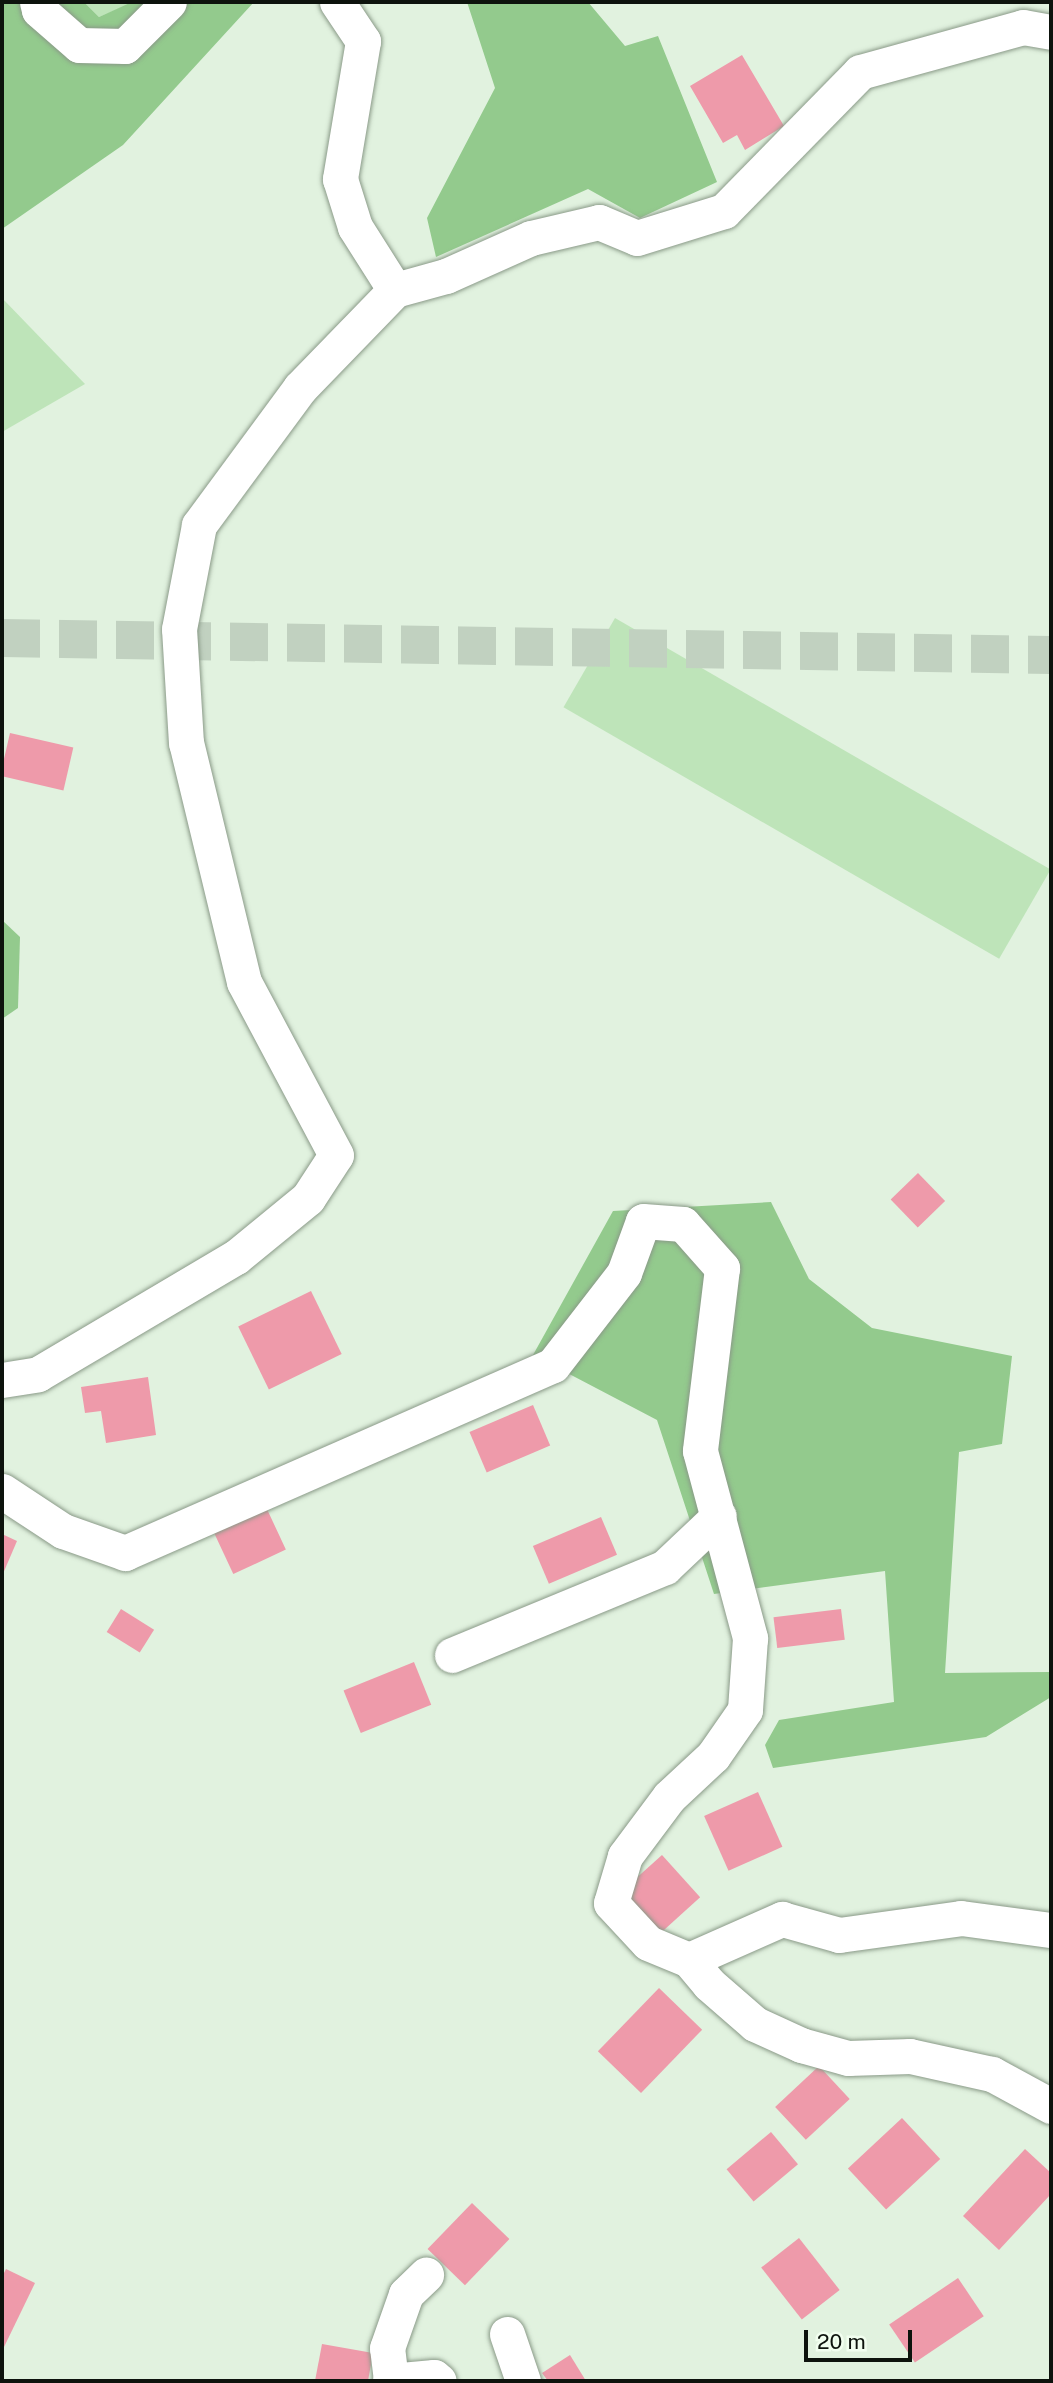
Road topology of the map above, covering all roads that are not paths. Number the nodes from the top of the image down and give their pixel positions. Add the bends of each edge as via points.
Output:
1 (37, 2) edge
2 (169, 2) edge
3 (337, 2) edge
4 (1051, 33) edge
5 (395, 289) junction
6 (2, 1380) edge
7 (2, 1491) edge
8 (719, 1516) junction
9 (452, 1655) dead end
10 (1051, 1930) edge
11 (689, 1959) junction
12 (1051, 2106) edge
13 (426, 2275) dead end
14 (506, 2334) dead end
15 (391, 2381) edge
16 (439, 2381) edge
17 (523, 2381) edge

1 - 2 street via 39,10 79,45 125,46
3 - 5 street via 363,41 340,179 355,227
4 - 5 street via 1023,27 860,72 724,211 637,238 600,222 542,236 446,276
5 - 6 street via 300,388 199,525 178,629 186,743 244,982 336,1155 308,1198 236,1257 38,1374
7 - 8 street via 63,1531 125,1553 553,1365 624,1273 643,1221 683,1224 722,1268 700,1451
8 - 9 street via 664,1567
8 - 11 street via 750,1639 746,1710 713,1756 669,1797 625,1856 611,1903 648,1942
10 - 11 street via 961,1918 839,1935 782,1919
11 - 12 street via 709,1984 755,2024 801,2045 848,2059 910,2056 992,2074
13 - 15 street via 406,2294 387,2348
14 - 17 street
15 - 16 street via 434,2377

